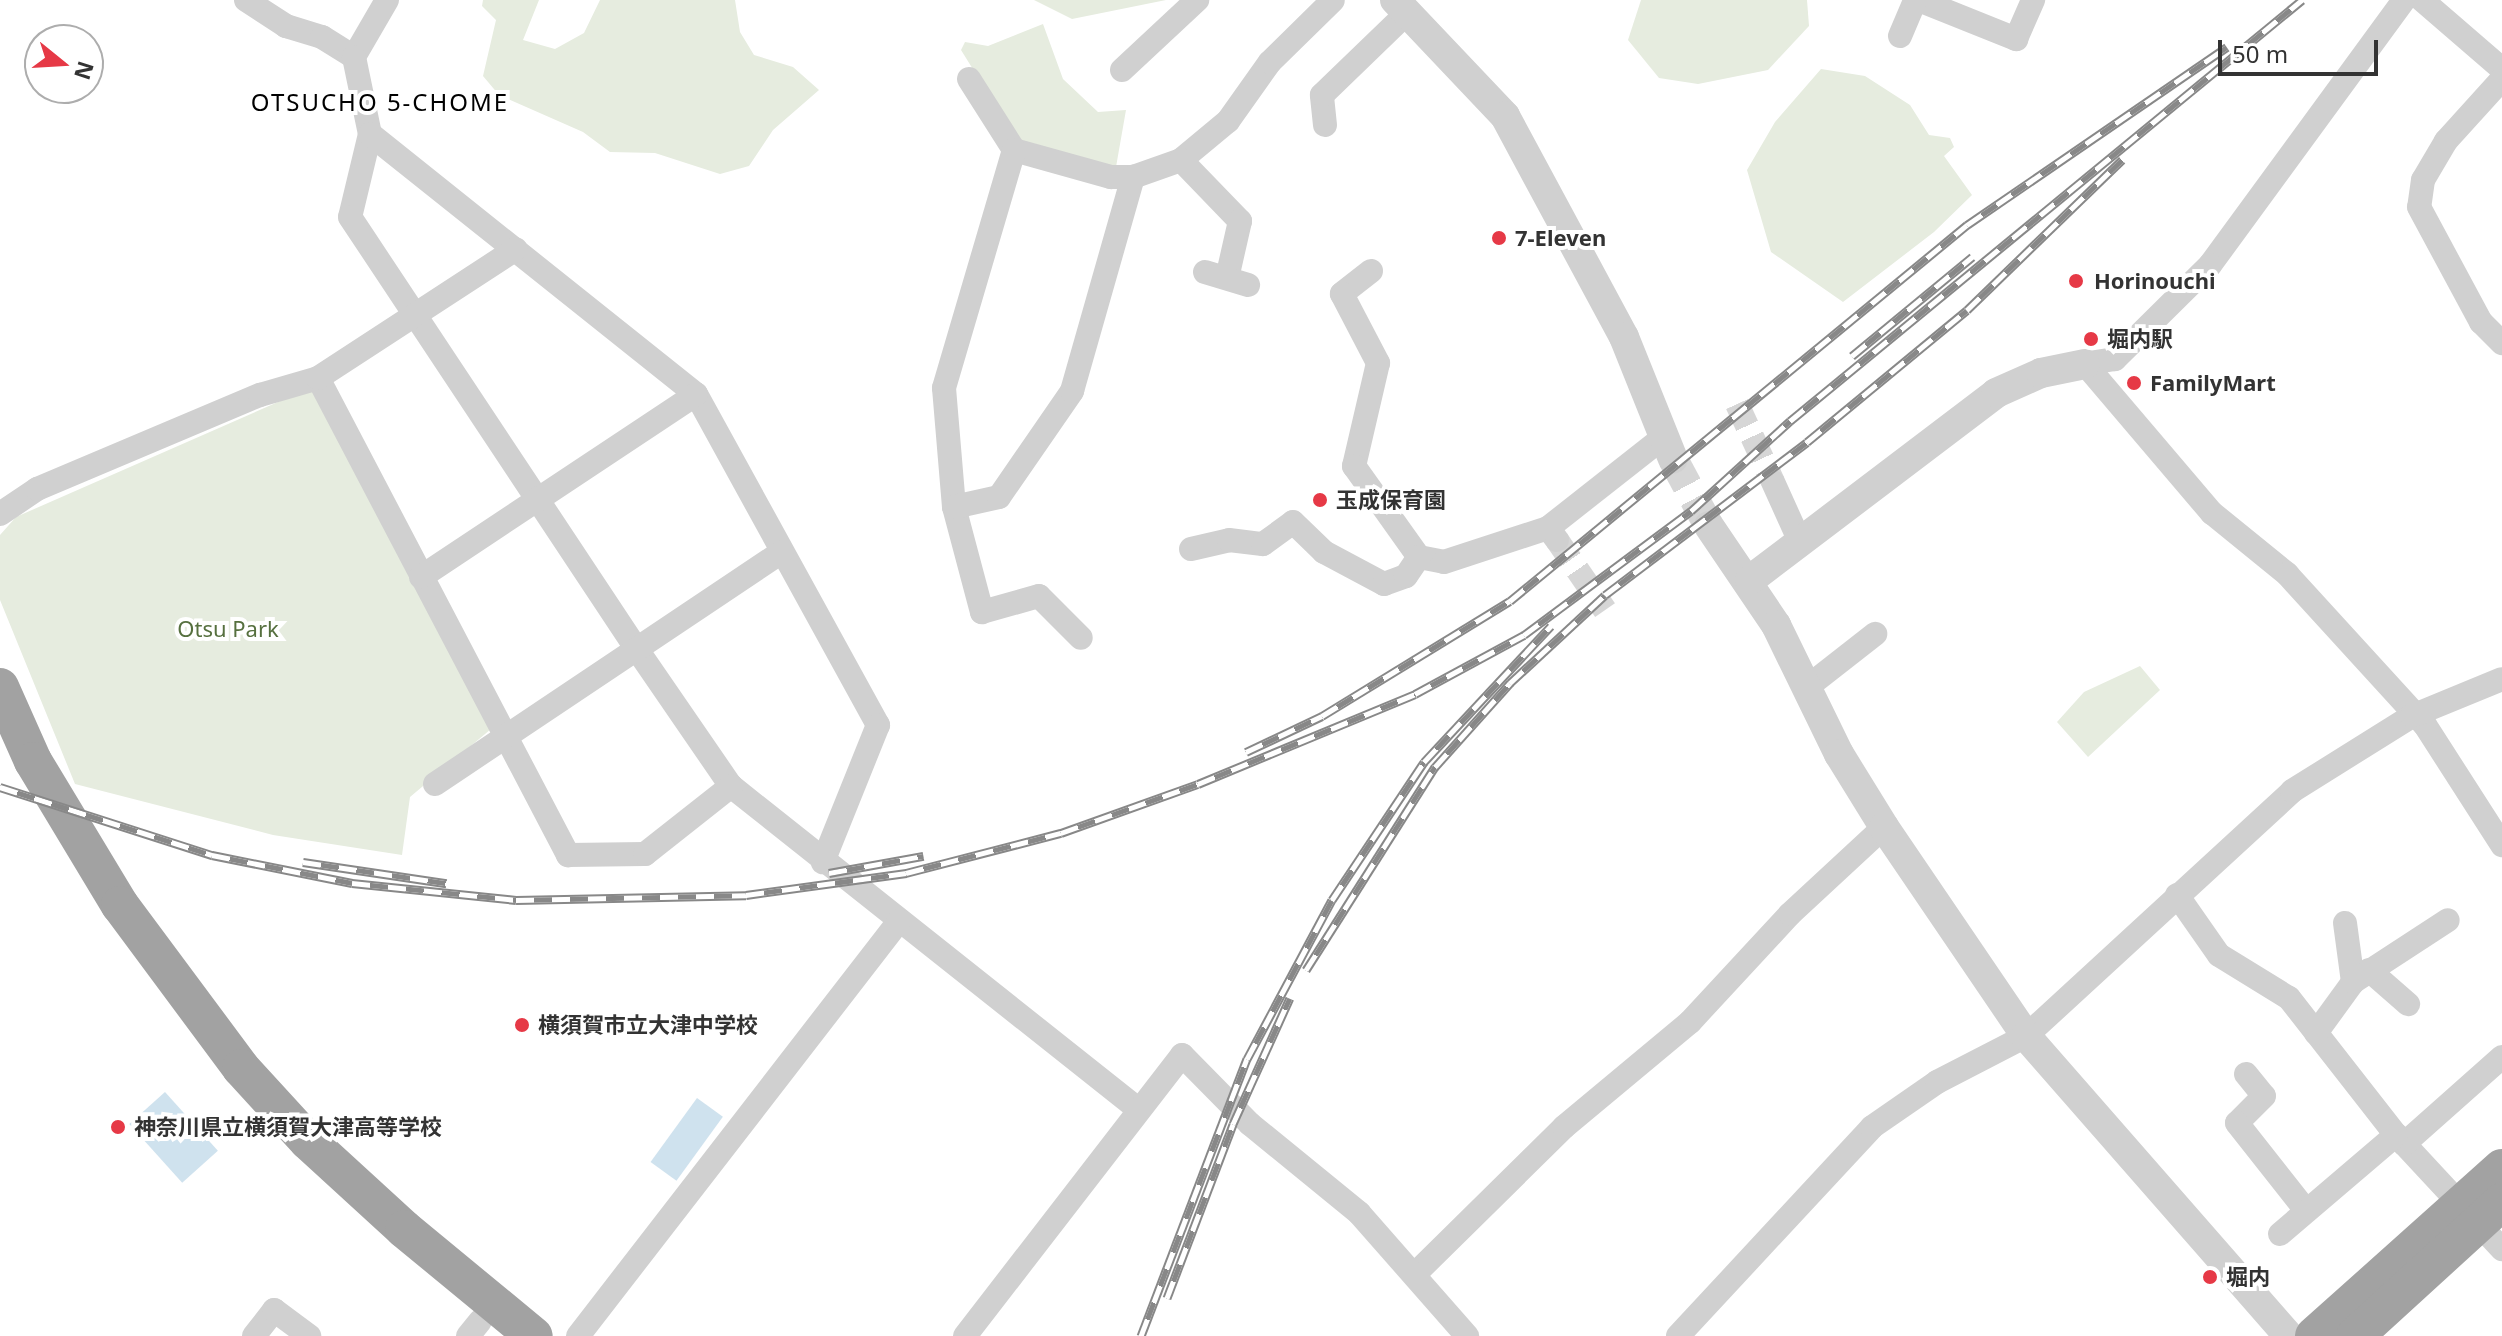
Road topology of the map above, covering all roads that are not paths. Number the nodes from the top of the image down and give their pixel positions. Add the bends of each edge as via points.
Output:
1 (246, 0) edge
2 (387, 0) edge
3 (1197, 0) edge
4 (1333, 0) edge
5 (1917, 0) edge
6 (2033, 0) edge
7 (2404, 0) edge
8 (2422, 0) edge
9 (1402, 6) edge
10 (1900, 36) dead end
11 (354, 57) junction
12 (2502, 69) edge
13 (1122, 70) dead end
14 (969, 79) dead end
15 (2502, 79) edge
16 (1325, 125) dead end
17 (370, 134) junction
18 (1014, 150) junction
19 (1181, 160) junction
20 (1133, 177) junction
21 (516, 249) junction
22 (1371, 271) dead end
23 (1227, 278) dead end
24 (413, 315) junction
25 (2502, 343) edge
26 (2085, 364) junction
27 (318, 378) junction
28 (696, 394) junction
29 (1670, 447) joint
30 (1773, 482) tunnel mouth
31 (540, 500) junction
32 (954, 507) junction
33 (0, 514) edge
34 (1709, 526) tunnel mouth
35 (1801, 544) junction
36 (1191, 549) dead end
37 (782, 552) junction
38 (1419, 557) junction
39 (421, 577) junction
40 (1750, 580) junction
41 (1875, 634) dead end
42 (1081, 638) dead end
43 (636, 648) junction
44 (2502, 679) edge
45 (0, 687) edge
46 (1806, 688) junction
47 (2412, 716) junction
48 (505, 736) junction
49 (0, 745) edge
50 (435, 784) dead end
51 (731, 786) junction
52 (1884, 827) junction
53 (2502, 845) edge
54 (823, 862) junction
55 (2177, 895) junction
56 (2448, 920) dead end
57 (899, 921) junction
58 (2345, 923) dead end
59 (2361, 976) junction
60 (2408, 1004) dead end
61 (2316, 1033) junction
62 (2026, 1036) junction
63 (2502, 1057) edge
64 (2246, 1074) dead end
65 (1139, 1110) junction
66 (2400, 1139) junction
67 (2502, 1168) edge
68 (2305, 1209) junction
69 (2486, 1219) edge
70 (2280, 1234) dead end
71 (1416, 1273) junction
72 (482, 1331) edge
73 (254, 1336) edge
74 (309, 1336) edge
75 (534, 1336) edge
76 (578, 1336) edge
77 (965, 1336) edge
78 (1467, 1336) edge
79 (1678, 1336) edge
80 (2289, 1336) edge
81 (2314, 1336) edge
82 (2355, 1336) edge

1 - 11 street via 286,26 322,37
2 - 11 street
3 - 13 street
4 - 19 street via 1270,62 1228,121
5 - 6 street via 2016,39
5 - 10 street
7 - 26 street via 2210,265 2115,359
8 - 12 street
9 - 16 street via 1322,95
9 - 29 street via 1505,116 1624,337
11 - 17 street
14 - 18 street
15 - 25 street via 2446,141 2423,180 2419,207 2481,322
17 - 21 street
17 - 24 street via 350,217
18 - 20 street via 1111,177
18 - 32 street via 944,388
19 - 20 street
19 - 23 street via 1240,221
20 - 32 street via 1072,391 999,497
21 - 24 street
21 - 28 street
22 - 38 street via 1342,294 1378,363 1354,466
24 - 27 street
24 - 31 street
26 - 35 street via 2041,373 1996,393
26 - 47 street via 2212,513 2287,574
27 - 33 street via 260,395 51,483
27 - 39 street
28 - 31 street
28 - 37 street
29 - 38 street via 1552,534 1444,562
30 - 35 street
31 - 39 street
31 - 43 street
32 - 42 street via 982,612 1039,596
34 - 40 street
35 - 40 street
36 - 38 street via 1229,540 1263,544 1293,522 1324,552 1384,584 1406,576
37 - 43 street
37 - 54 street via 878,725
39 - 48 street
40 - 46 street
41 - 46 street
43 - 48 street
43 - 51 street
44 - 47 street
45 - 75 highway via 33,761 120,905 241,1068 308,1141 404,1229
46 - 52 street
47 - 53 street via 2425,725
47 - 55 street via 2292,791
48 - 50 street
48 - 51 street via 559,841 574,858 645,854
49 - 72 highway via 99,915 223,1083 348,1211
51 - 54 street
52 - 62 street
52 - 71 street via 1790,914 1690,1022 1564,1127
54 - 57 street
55 - 61 street via 2219,955 2289,998
55 - 62 street
56 - 59 street
57 - 65 street
57 - 76 street
58 - 59 street
59 - 60 street
59 - 61 street
61 - 66 street
62 - 79 street via 1937,1082 1872,1127
62 - 80 street
63 - 66 street
64 - 68 street via 2264,1096 2237,1123
65 - 71 street via 1182,1055 1250,1124 1359,1213
65 - 77 street
66 - 68 street
66 - 69 street
67 - 69 highway
68 - 70 street
69 - 81 highway
69 - 82 highway
71 - 78 street
73 - 74 street via 274,1310

